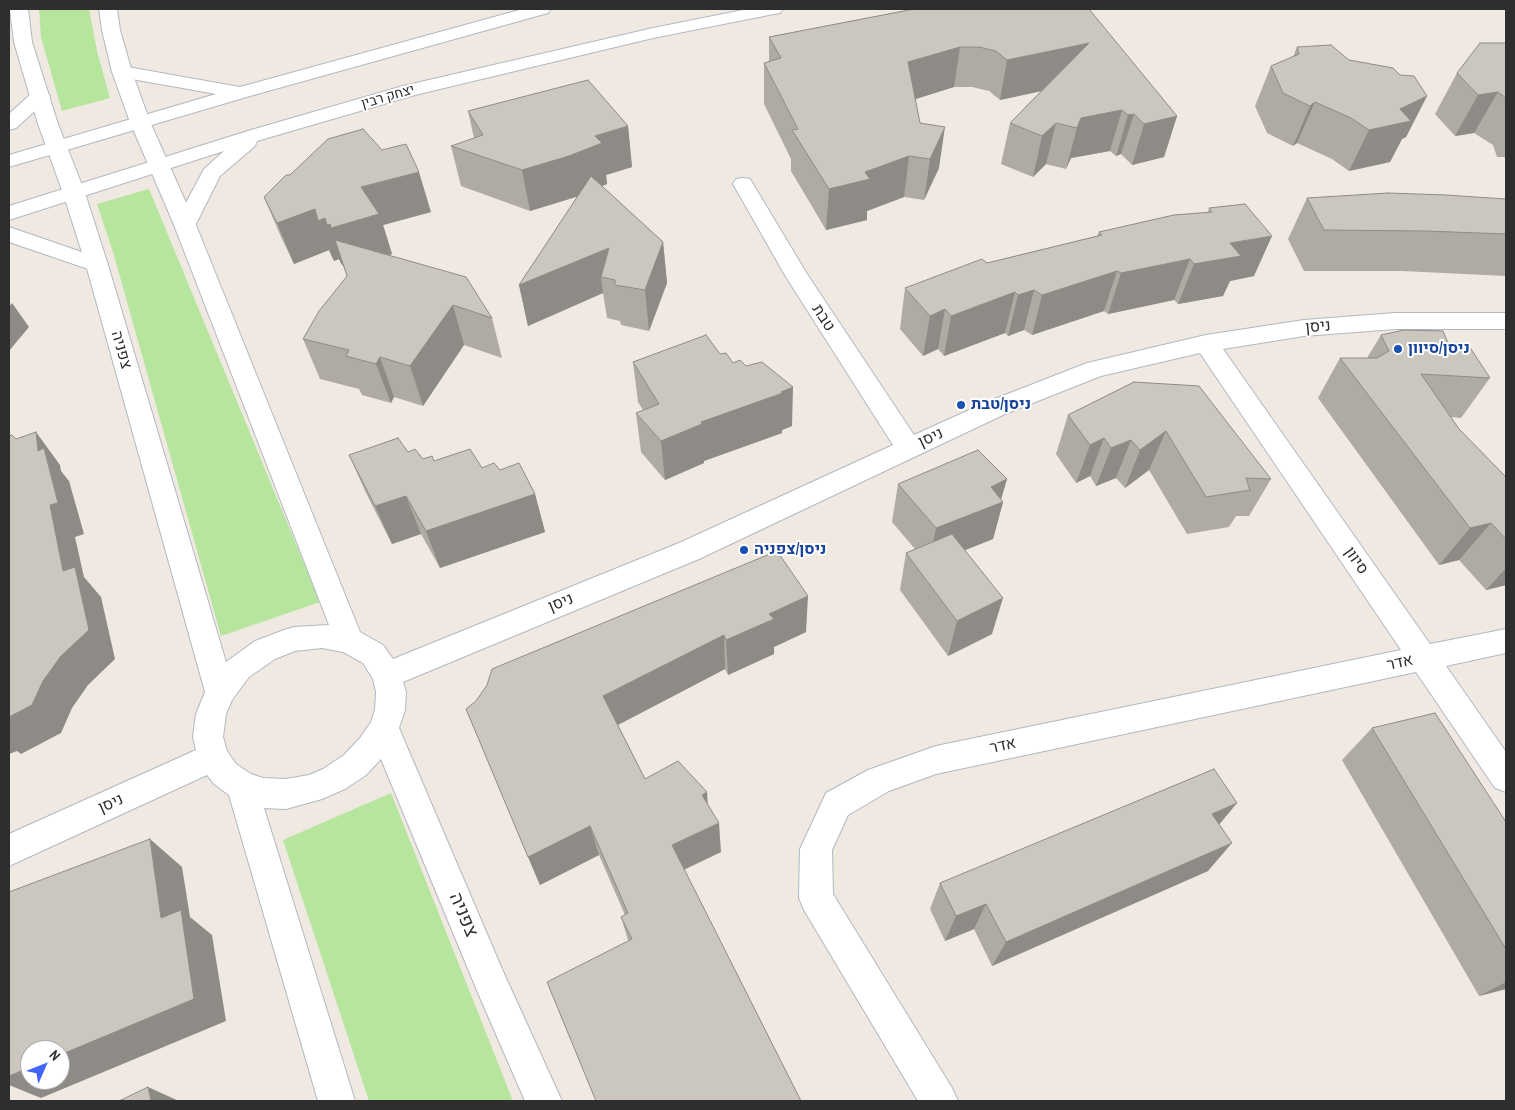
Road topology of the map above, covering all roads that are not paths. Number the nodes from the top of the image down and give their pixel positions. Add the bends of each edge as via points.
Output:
1 (19, 9) edge
2 (108, 9) edge
3 (542, 9) edge
4 (774, 9) edge
5 (122, 72) junction
6 (243, 92) junction
7 (40, 96) junction
8 (140, 122) junction
9 (9, 124) edge
10 (258, 134) junction
11 (57, 146) junction
12 (9, 161) edge
13 (160, 164) junction
14 (743, 184) dead end
15 (74, 193) junction
16 (9, 214) edge
17 (185, 225) junction
18 (9, 234) edge
19 (97, 265) junction
20 (1506, 321) edge
21 (1206, 343) junction
22 (909, 449) junction
23 (349, 640) junction
24 (1506, 641) edge
25 (1422, 658) junction
26 (387, 675) junction
27 (220, 692) junction
28 (384, 728) junction
29 (213, 757) junction
30 (1506, 778) edge
31 (242, 786) junction
32 (9, 850) edge
33 (336, 1101) edge
34 (544, 1101) edge
35 (940, 1101) edge

1 - 7 street, צפניה via 23,42
2 - 5 street
3 - 6 street
4 - 10 street, יצחק רבין via 653,33 410,90
5 - 6 street
5 - 8 street
6 - 8 street
7 - 9 street
7 - 11 street, צפניה
8 - 11 street
8 - 13 street
10 - 13 street, יצחק רבין
10 - 17 street via 211,173
11 - 12 street
11 - 15 street, צפניה
13 - 15 street, יצחק רבין
13 - 17 street
14 - 22 street, טבת via 797,277
15 - 16 street, יצחק רבין
15 - 19 street, צפניה
17 - 23 street
18 - 19 street
19 - 27 street, צפניה
20 - 21 street, ניסן via 1386,322 1304,328
21 - 22 street, ניסן via 1096,369 996,408
21 - 25 street, סיוון
22 - 26 street, ניסן via 689,551
23 - 26 street via 373,654
23 - 27 street via 322,636 294,639 265,650 239,668
24 - 25 street, אדר
25 - 30 street, סיוון
25 - 35 street, אדר via 936,760 879,780 837,804 816,849 816,898
26 - 28 street via 391,692 390,710
27 - 29 street via 211,714 208,737
28 - 31 street via 372,748 334,780 286,794 263,793
28 - 34 street, צפניה
29 - 31 street via 225,774
29 - 32 street, ניסן
31 - 33 street

